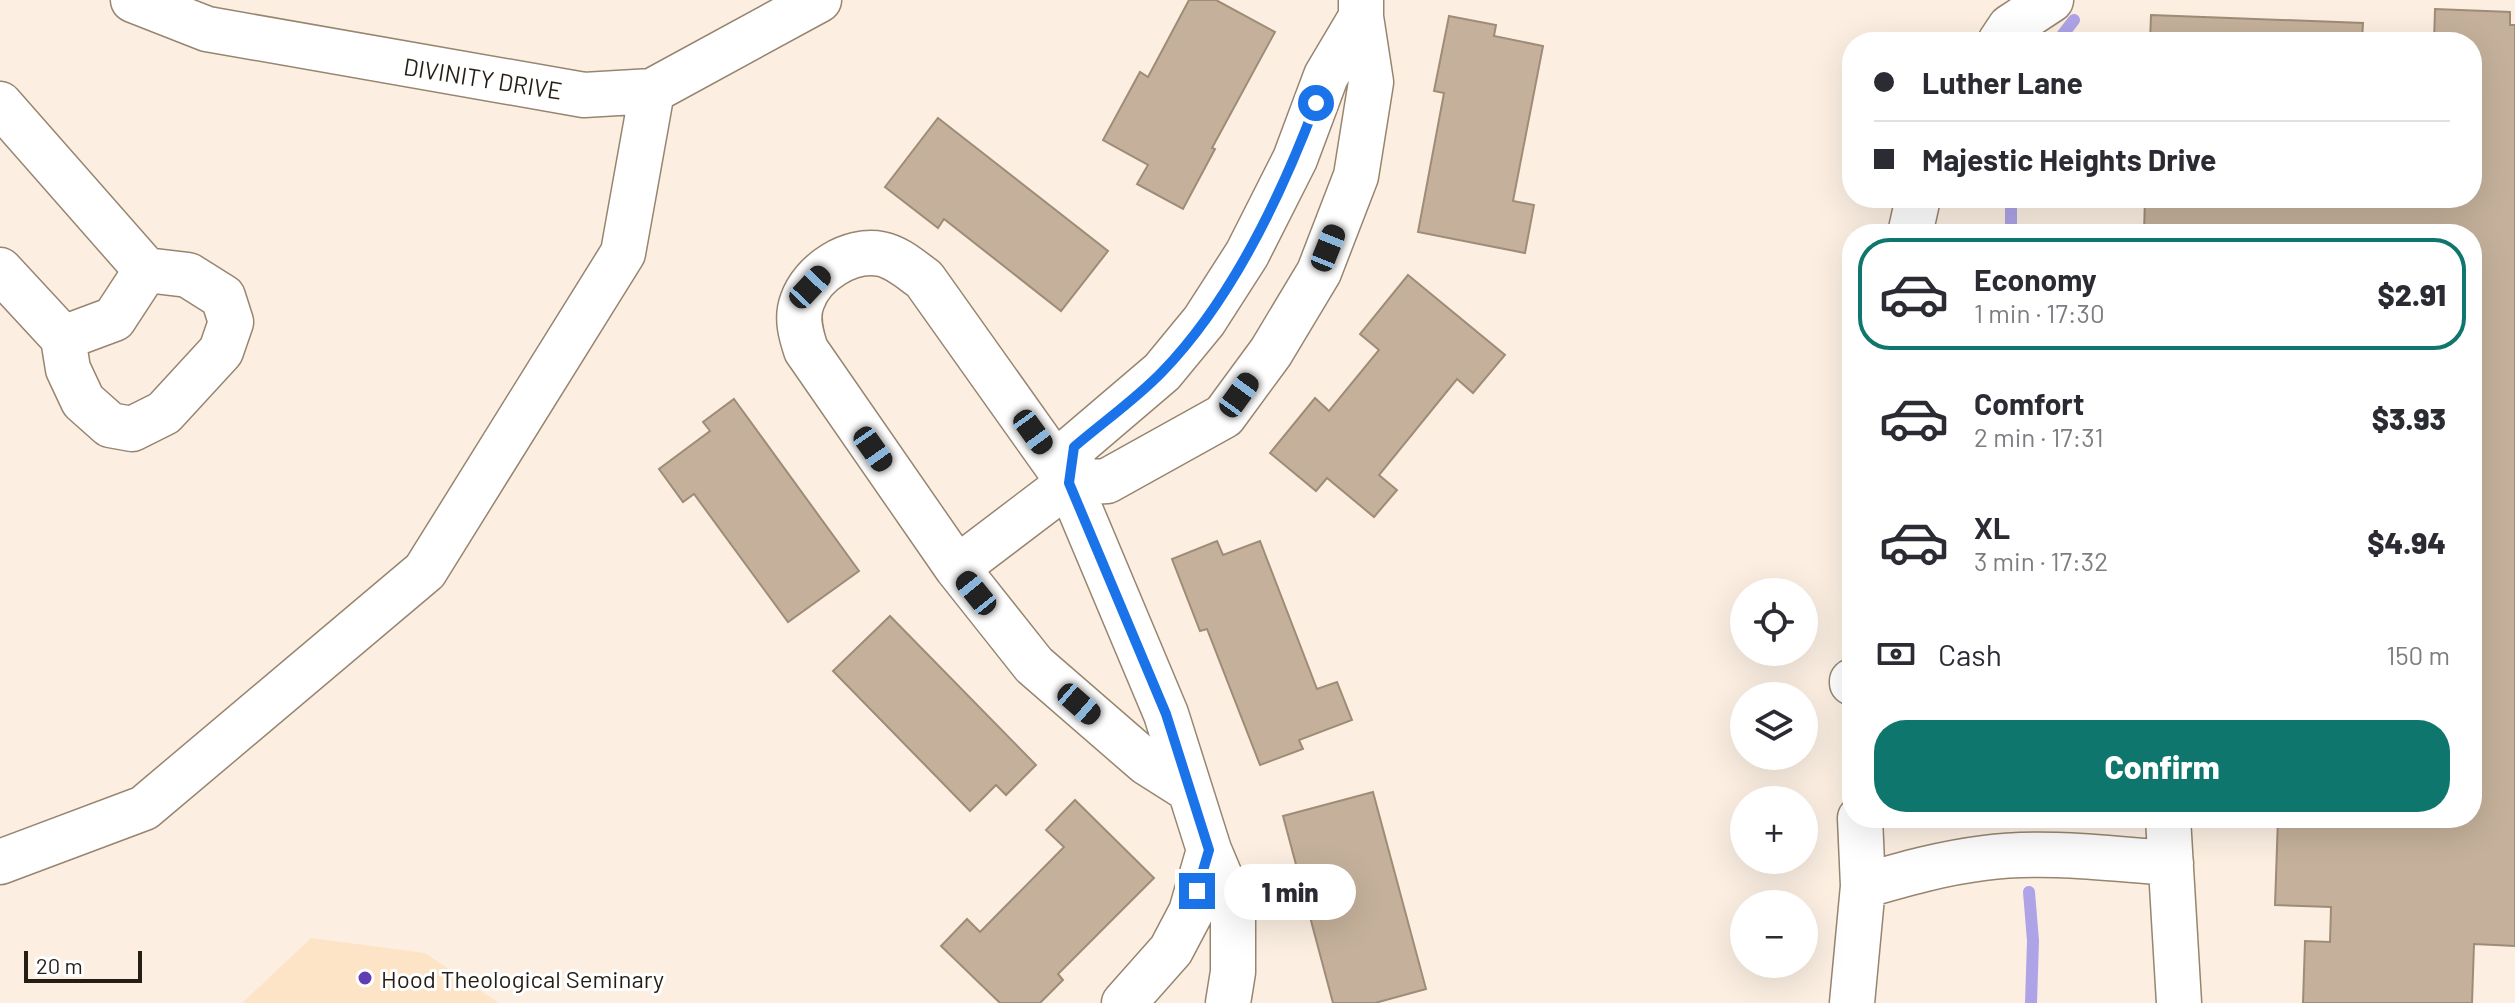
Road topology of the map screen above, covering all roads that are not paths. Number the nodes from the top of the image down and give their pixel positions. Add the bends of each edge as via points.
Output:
1 (133, 0) edge
2 (819, 0) edge
3 (2051, 0) edge
4 (1361, 9) edge
5 (2007, 32) edge
6 (652, 91) junction
7 (0, 104) edge
8 (0, 270) edge
9 (146, 270) junction
10 (63, 338) junction
11 (1069, 483) junction
12 (957, 568) junction
13 (1188, 789) junction
14 (1860, 828) edge
15 (2169, 828) edge
16 (1209, 850) junction
17 (0, 862) edge
18 (2171, 863) junction
19 (1863, 886) junction
20 (1124, 1003) edge
21 (1228, 1003) edge
22 (1852, 1003) edge
23 (2179, 1003) edge

1 - 6 street, DIVINITY DRIVE via 207,29 414,67 584,95
2 - 6 street, DIVINITY DRIVE
3 - 5 street
4 - 11 street via 1247,254 1204,321 1162,372 1074,447
4 - 11 street via 1371,82 1356,176 1319,272 1271,352 1224,416 1107,481
6 - 17 street via 623,253 425,571 144,808
7 - 9 street
8 - 10 street
9 - 10 street via 114,319
9 - 10 street via 188,275 223,297 231,322 221,351 164,413 132,429 110,425 83,401 68,369
11 - 12 street
11 - 12 street via 924,279 885,254 854,255 824,271 801,302 799,325 806,350
11 - 13 street via 1166,714
12 - 13 street via 1034,665 1147,763
13 - 16 street
14 - 19 street
15 - 18 street
16 - 20 street via 1191,912 1171,950
16 - 21 street via 1233,907
18 - 19 street via 1988,857
18 - 23 street
19 - 22 street

